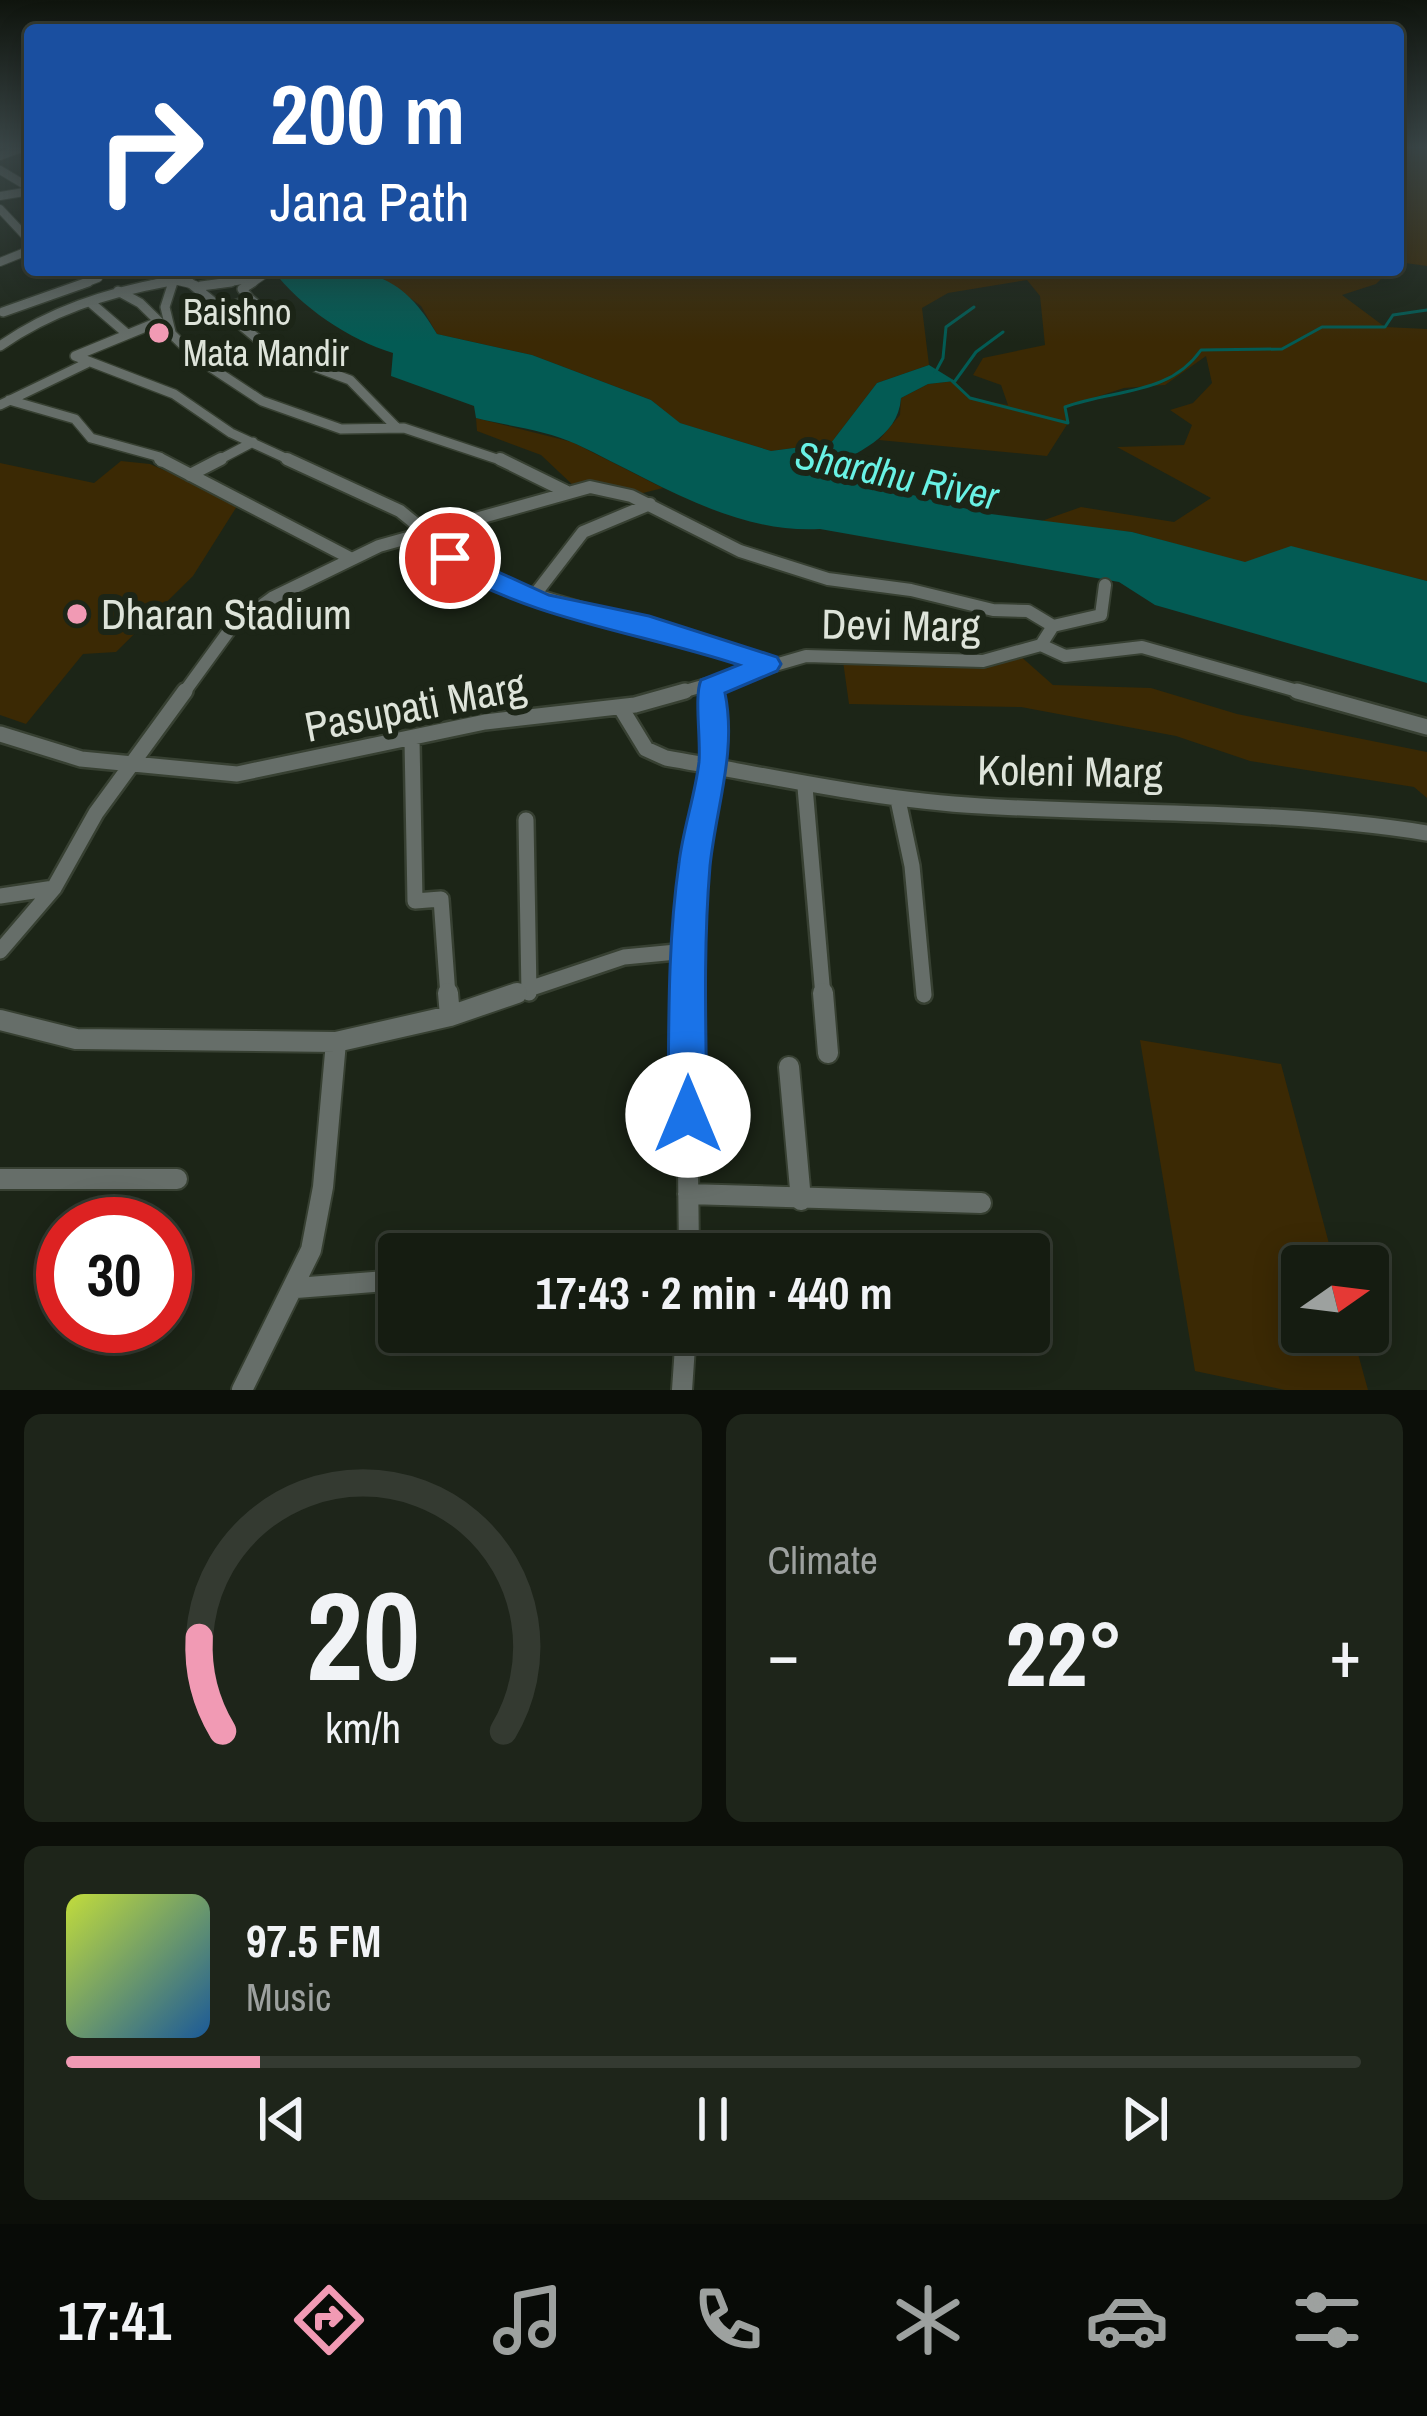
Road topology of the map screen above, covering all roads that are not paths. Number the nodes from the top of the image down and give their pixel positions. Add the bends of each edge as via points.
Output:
1 (90, 276) edge
2 (97, 276) edge
3 (225, 276) edge
4 (261, 276) edge
5 (263, 276) edge
6 (169, 280) junction
7 (230, 283) junction
8 (201, 286) junction
9 (116, 292) junction
10 (250, 298) junction
11 (91, 303) junction
12 (224, 309) junction
13 (2, 312) edge
14 (273, 318) dead end
15 (34, 322) junction
16 (158, 322) junction
17 (172, 332) junction
18 (126, 333) junction
19 (0, 345) edge
20 (87, 363) junction
21 (4, 403) edge
22 (397, 428) junction
23 (253, 442) junction
24 (190, 476) junction
25 (565, 491) junction
26 (650, 504) junction
27 (424, 532) junction
28 (350, 558) junction
29 (1105, 585) dead end
30 (533, 597) junction
31 (1053, 626) junction
32 (1041, 645) junction
33 (767, 664) junction
34 (711, 687) junction
35 (620, 708) junction
36 (1427, 727) edge
37 (0, 734) edge
38 (412, 740) junction
39 (130, 765) junction
40 (713, 766) junction
41 (806, 787) junction
42 (898, 800) junction
43 (526, 820) dead end
44 (1427, 833) edge
45 (54, 888) junction
46 (0, 896) edge
47 (2, 946) edge
48 (687, 951) junction
49 (529, 993) junction
50 (924, 995) dead end
51 (450, 1016) junction
52 (0, 1020) edge
53 (336, 1042) junction
54 (828, 1053) dead end
55 (789, 1067) dead end
56 (177, 1178) dead end
57 (0, 1179) edge
58 (688, 1194) junction
59 (801, 1199) junction
60 (981, 1204) dead end
61 (689, 1233) edge
62 (378, 1282) edge
63 (296, 1288) junction
64 (685, 1353) edge
65 (242, 1390) edge
66 (682, 1390) edge

1 - 13 street
2 - 9 street
3 - 7 street
4 - 7 street
5 - 10 street via 242,289
6 - 8 street
6 - 9 street
6 - 17 street
7 - 8 street
8 - 12 street
9 - 11 street
9 - 16 street
10 - 12 street
10 - 14 street
11 - 15 street
11 - 18 street
12 - 22 street via 272,351 350,380
13 - 15 street
15 - 19 street
16 - 17 street
16 - 18 street
17 - 22 street via 195,357 286,412 341,429
18 - 20 street via 76,352
20 - 21 street
20 - 23 street via 175,394
21 - 24 street via 75,419 91,438 160,457
22 - 25 street via 480,449
23 - 24 street
23 - 27 street via 400,511
24 - 28 street
25 - 26 street via 590,487
25 - 27 street
26 - 30 street via 584,532
26 - 31 street via 740,551 828,579 1028,611
27 - 28 street
27 - 30 street via 466,570
28 - 39 street via 231,628
29 - 31 street via 1105,607 1092,619
30 - 33 street
31 - 32 street, Devi Marg
32 - 33 street, Devi Marg via 983,662 842,654
32 - 36 street via 1065,656 1142,647
33 - 34 street, Pasupati Marg
34 - 35 street, Pasupati Marg
34 - 40 street
35 - 38 street, Pasupati Marg via 485,722
35 - 40 street, Koleni Marg via 646,748
37 - 39 street, Pasupati Marg via 50,753
38 - 39 street, Pasupati Marg via 237,774
38 - 51 street via 415,901 441,899
39 - 45 street
40 - 41 street, Koleni Marg
40 - 48 street
41 - 42 street, Koleni Marg
41 - 54 street
42 - 44 street, Koleni Marg via 1323,814
42 - 50 street
43 - 49 street
45 - 46 street
45 - 47 street
48 - 49 street via 624,957
48 - 58 street
49 - 51 street
51 - 53 street
52 - 53 street via 76,1039
53 - 63 street via 323,1186
55 - 59 street
56 - 57 street
58 - 59 street
58 - 61 street
59 - 60 street
62 - 63 street
63 - 65 street
64 - 66 street

